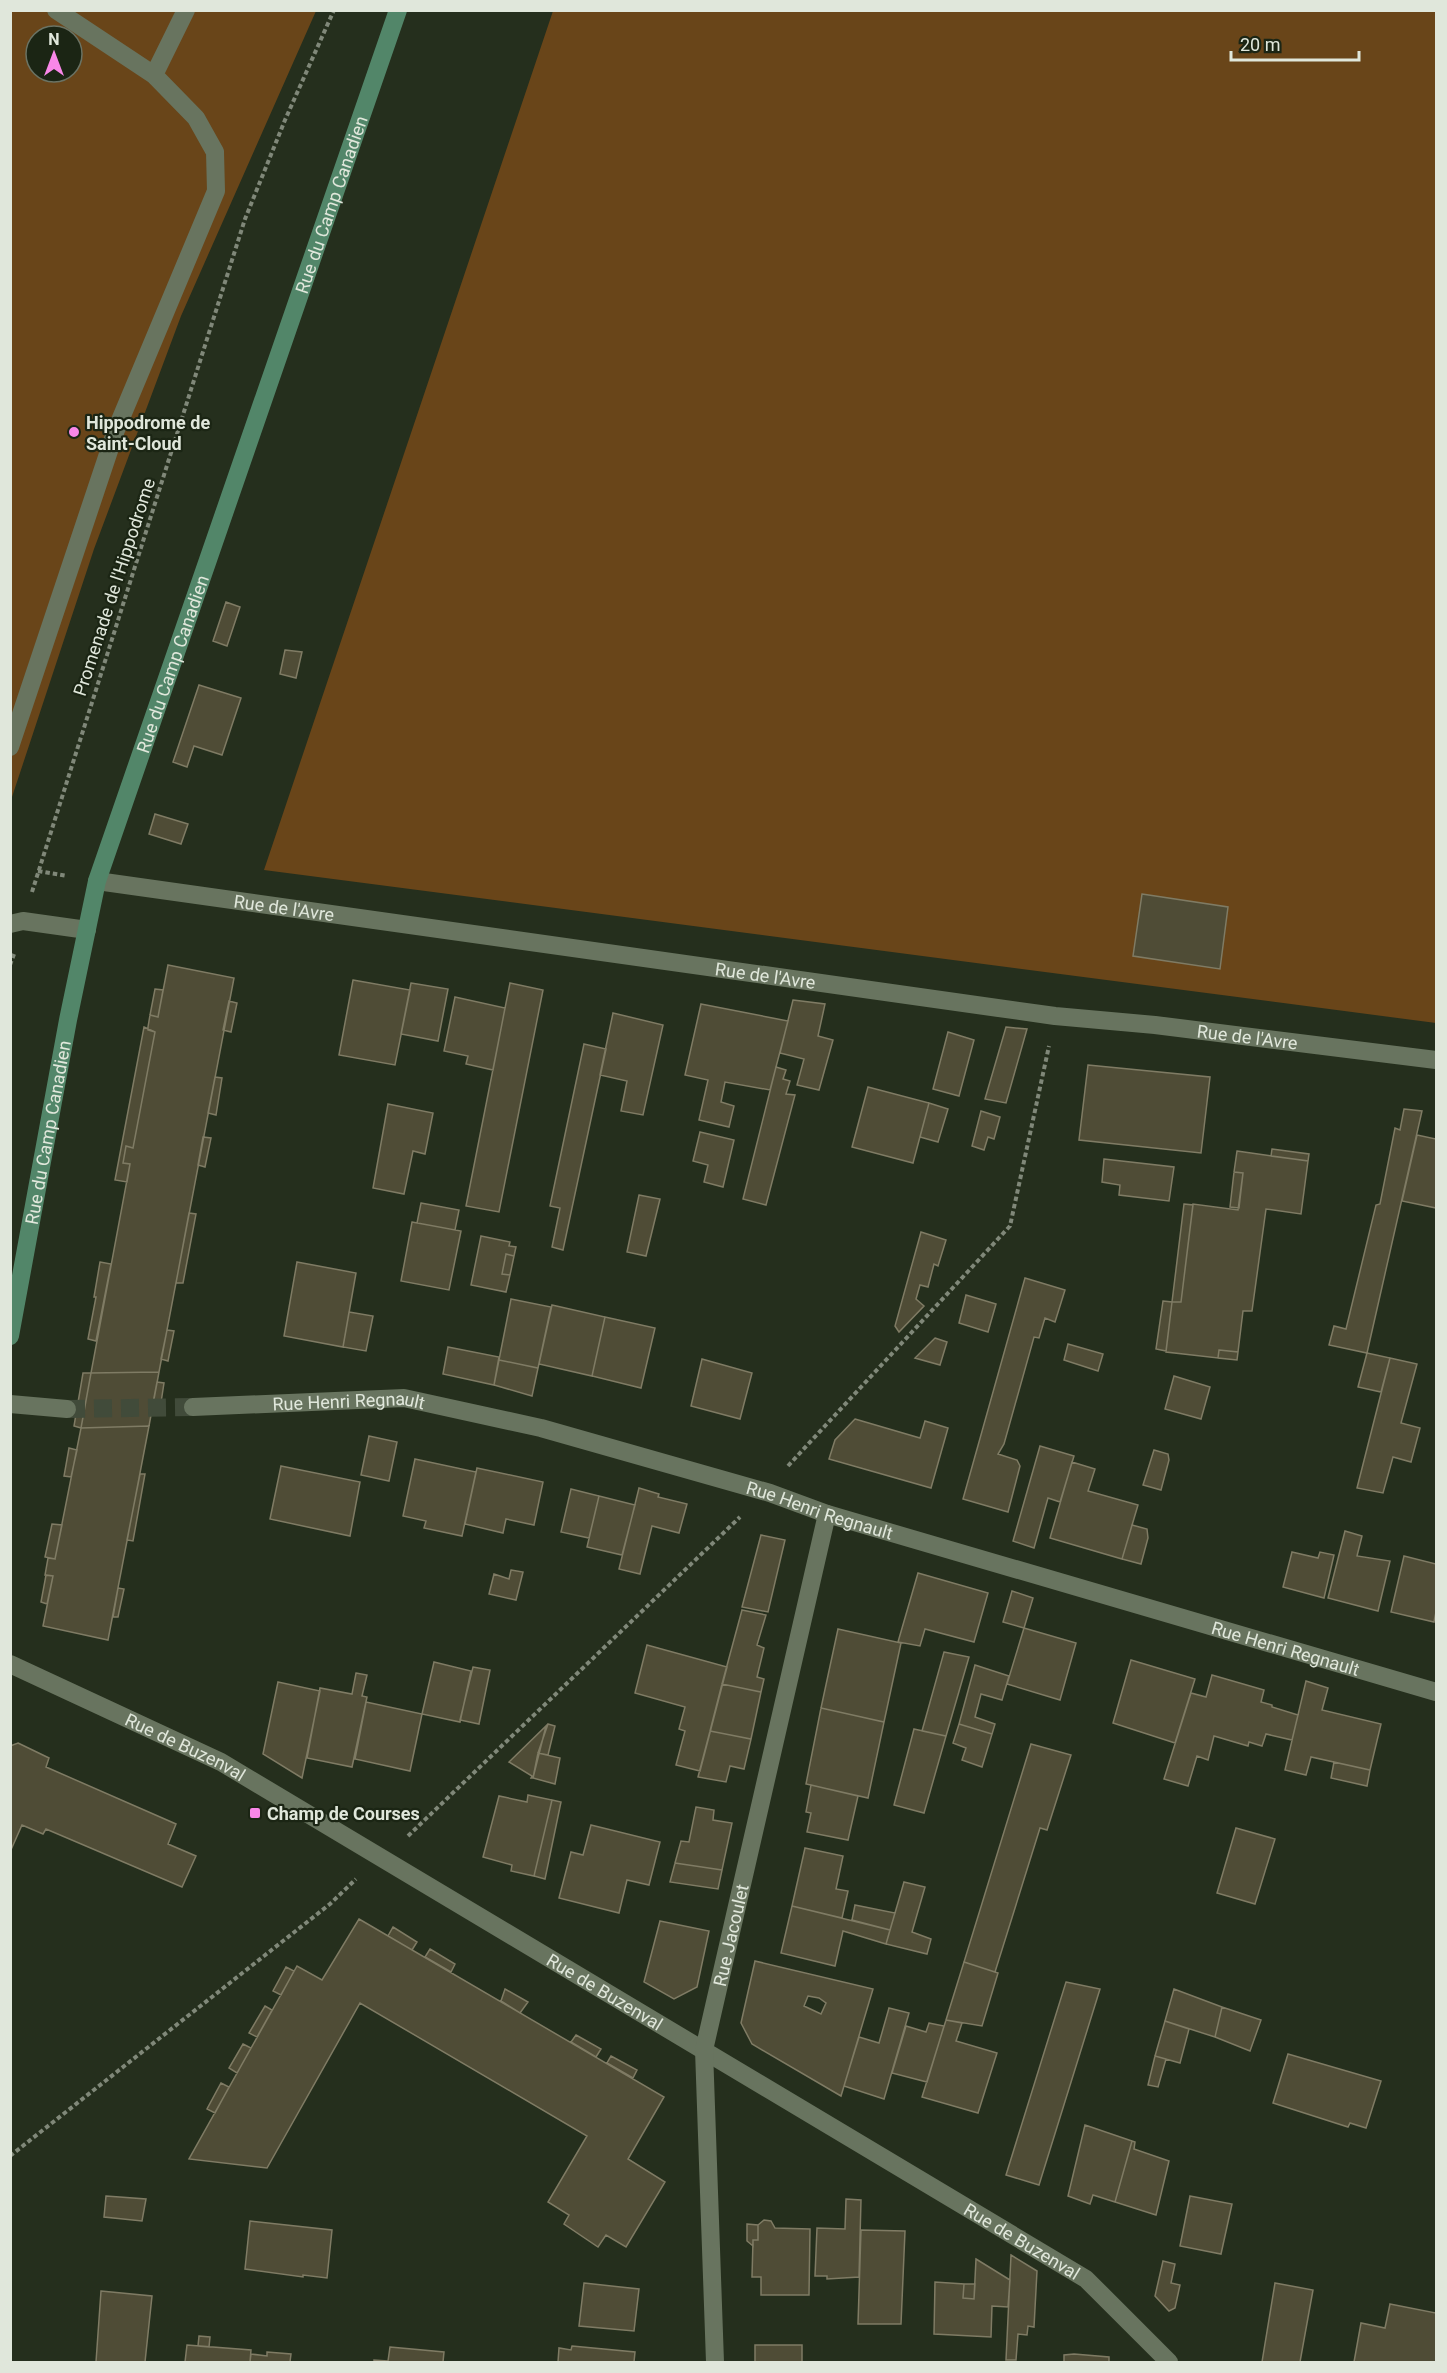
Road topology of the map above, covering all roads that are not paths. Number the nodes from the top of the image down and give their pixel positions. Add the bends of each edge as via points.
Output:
1 (56, 10) edge
2 (186, 10) edge
3 (398, 10) edge
4 (154, 75) junction
5 (10, 747) edge
6 (97, 882) junction
7 (10, 924) edge
8 (87, 930) junction
9 (1437, 1060) edge
10 (10, 1336) edge
11 (10, 1404) edge
12 (193, 1407) tunnel mouth
13 (67, 1409) tunnel mouth
14 (827, 1514) junction
15 (10, 1664) edge
16 (1437, 1692) edge
17 (704, 2050) junction
18 (715, 2362) edge
19 (1169, 2362) edge

1 - 4 street
2 - 4 street
3 - 6 main road, Rue du Camp Canadien
4 - 5 street via 196,118 215,152 216,191 116,430
6 - 8 main road, Rue du Camp Canadien
6 - 9 street, Rue de l'Avre via 1055,1016 1155,1024
7 - 8 street via 23,921
8 - 10 main road, Rue du Camp Canadien
11 - 13 street
12 - 14 street, Rue Henri Regnault via 404,1398 541,1428 770,1493
14 - 16 street, Rue Henri Regnault
14 - 17 street, Rue Jacoulet
15 - 17 street, Rue de Buzenval via 222,1762
17 - 18 street, Rue Jacoulet
17 - 19 street, Rue de Buzenval via 1086,2279

